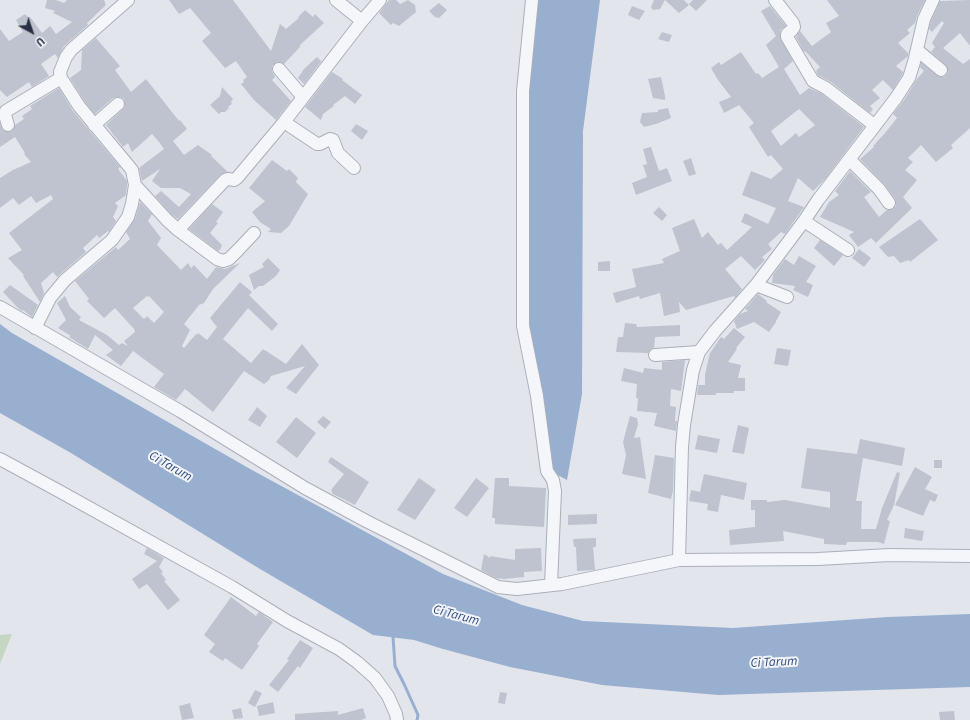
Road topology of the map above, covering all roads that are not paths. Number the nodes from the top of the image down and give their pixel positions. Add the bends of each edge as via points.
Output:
1 (128, 0) edge
2 (336, 0) edge
3 (380, 0) edge
4 (532, 0) edge
5 (775, 0) edge
6 (933, 0) edge
7 (362, 21) junction
8 (917, 50) junction
9 (278, 69) dead end
10 (941, 70) dead end
11 (61, 78) junction
12 (303, 97) junction
13 (118, 104) dead end
14 (284, 122) junction
15 (8, 125) dead end
16 (94, 125) junction
17 (874, 126) junction
18 (849, 159) junction
19 (354, 168) dead end
20 (135, 185) junction
21 (889, 203) dead end
22 (804, 221) junction
23 (178, 230) junction
24 (254, 233) dead end
25 (848, 250) dead end
26 (756, 285) junction
27 (787, 297) dead end
28 (0, 307) edge
29 (36, 328) junction
30 (699, 352) junction
31 (655, 355) dead end
32 (0, 460) edge
33 (970, 556) edge
34 (679, 560) junction
35 (551, 585) junction
36 (397, 720) edge

1 - 11 street via 71,50 62,65
2 - 7 street
3 - 7 street
4 - 35 street via 523,91 523,326 537,396 547,471 555,491
5 - 17 street via 793,23 794,27 787,37 814,81
6 - 8 street via 924,19
7 - 12 street
8 - 10 street
8 - 17 street via 909,78
9 - 12 street
11 - 15 street via 6,111
11 - 16 street
12 - 14 street
13 - 16 street
14 - 19 street via 317,144 332,140 338,153
14 - 23 street via 237,178 226,179
16 - 20 street via 132,170
17 - 18 street
18 - 21 street via 879,189
18 - 22 street
20 - 23 street
20 - 29 street via 128,217 121,229 112,240 65,280 45,306
22 - 25 street
22 - 26 street
23 - 24 street via 223,261 234,255
26 - 27 street
26 - 30 street
28 - 29 street
29 - 35 street via 180,411 305,488 498,587
30 - 31 street
30 - 34 street via 693,370 684,425
32 - 36 street via 59,490 338,649 375,678 388,696
33 - 34 street via 888,555 818,559
34 - 35 street

